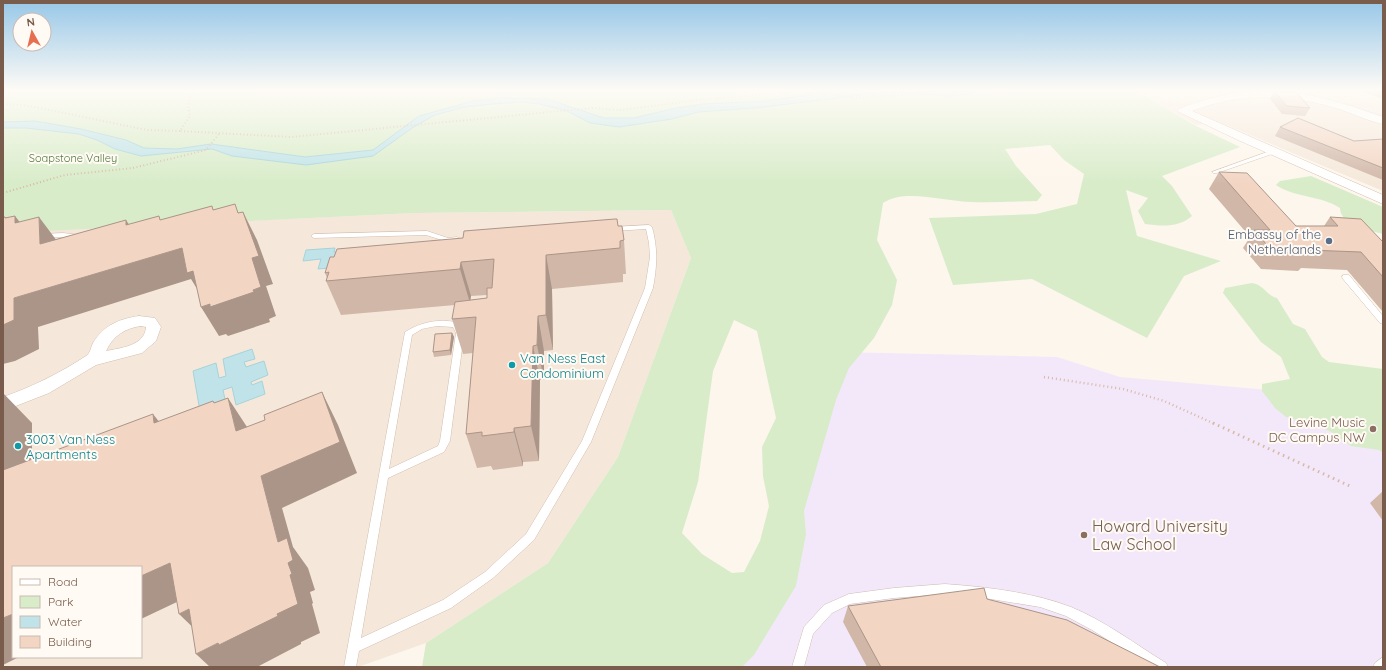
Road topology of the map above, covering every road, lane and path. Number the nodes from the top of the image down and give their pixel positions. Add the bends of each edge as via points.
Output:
1 (104, 121) edge
2 (186, 121) edge
3 (454, 121) edge
4 (1208, 121) edge
5 (180, 131) junction
6 (219, 134) junction
7 (1273, 152) junction
8 (1215, 172) dead end
9 (3, 193) edge
10 (1383, 200) edge
11 (603, 230) edge
12 (33, 236) edge
13 (314, 236) dead end
14 (464, 239) edge
15 (88, 244) edge
16 (1346, 277) dead end
17 (1383, 321) edge
18 (95, 359) dead end
19 (1044, 377) dead end
20 (3, 404) edge
21 (383, 476) junction
22 (1352, 488) dead end
23 (354, 647) junction
24 (1383, 663) edge
25 (350, 667) edge
26 (798, 667) edge
27 (1162, 667) edge
28 (1379, 667) edge

1 - 5 path via 147,130
2 - 5 path
3 - 6 path via 291,137
4 - 7 street
5 - 6 path
6 - 9 path via 206,150 134,168 65,175
7 - 8 lane
7 - 10 street
11 - 23 lane via 649,227 654,245 654,263 649,288 586,442 530,537 490,575 447,604
12 - 15 lane via 63,235 85,238
13 - 14 lane via 427,233 448,240
16 - 17 lane
18 - 20 street via 47,386
19 - 22 path via 1123,389 1164,401
21 - 21 lane via 408,334 419,327 440,322 456,325 460,332 446,441 441,449
21 - 23 lane
23 - 25 lane
24 - 28 lane
26 - 27 lane via 808,631 828,609 849,599 945,590 972,591 1040,602 1069,612

